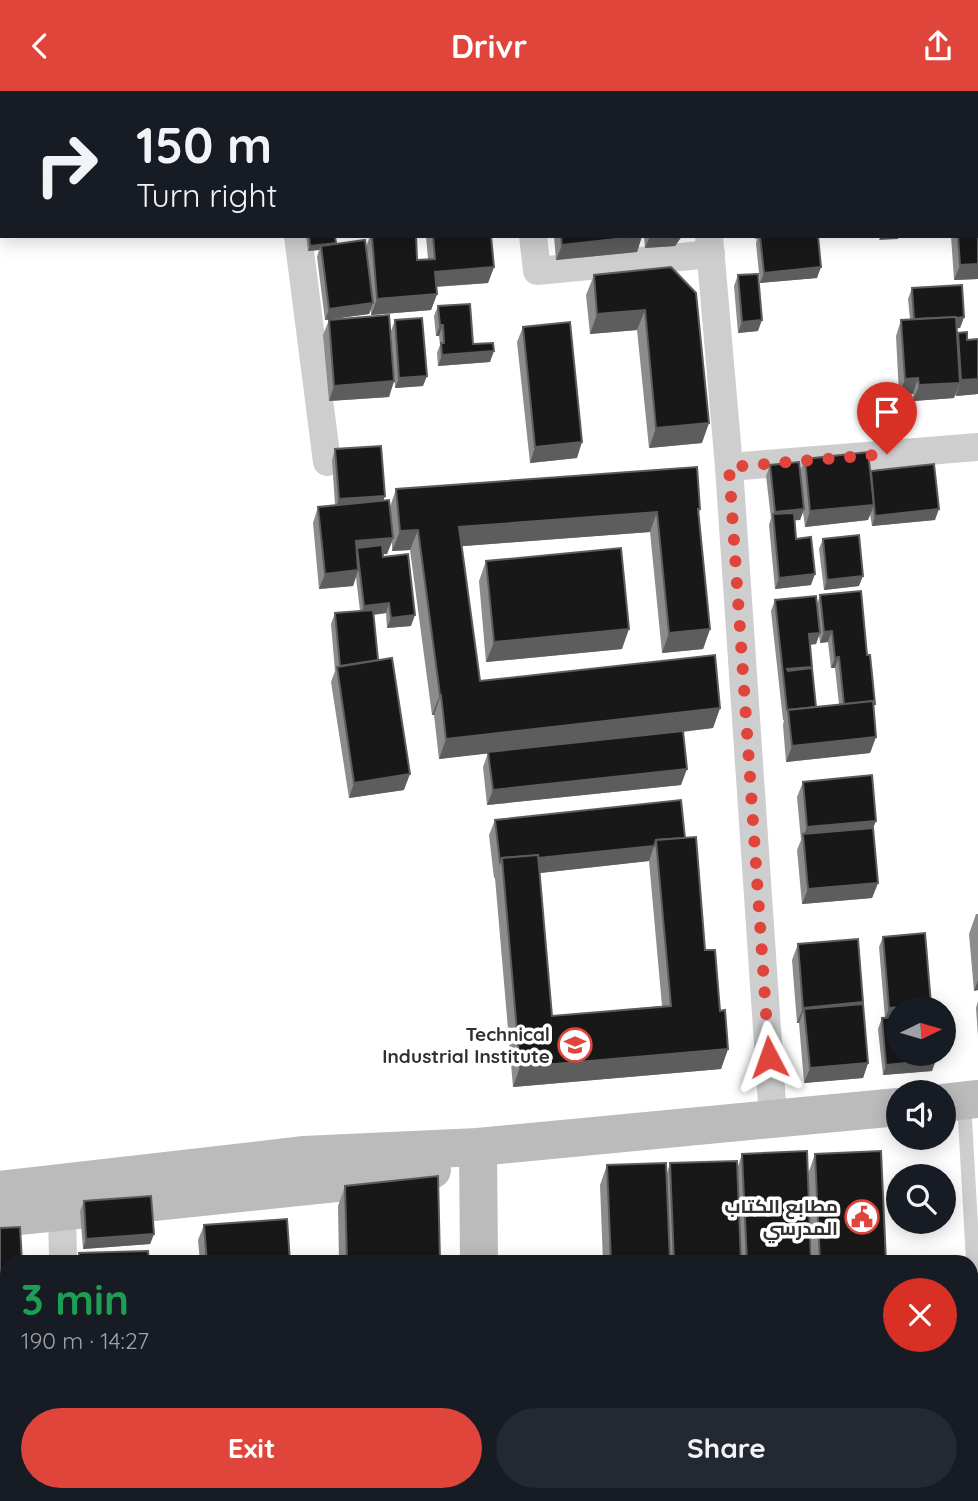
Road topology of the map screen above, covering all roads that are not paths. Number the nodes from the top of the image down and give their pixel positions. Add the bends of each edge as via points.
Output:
1 (298, 238) edge
2 (533, 238) edge
3 (710, 245) edge
4 (978, 447) edge
5 (327, 462) dead end
6 (729, 467) junction
7 (962, 1101) edge
8 (886, 1108) edge
9 (774, 1118) junction
10 (478, 1147) junction
11 (0, 1190) edge
12 (60, 1197) junction
13 (0, 1218) edge
14 (63, 1255) edge
15 (479, 1255) edge
16 (972, 1255) edge

1 - 5 street
2 - 3 street via 537,271
3 - 6 street
4 - 6 street
6 - 9 street
7 - 16 lane
8 - 9 street
9 - 10 street
10 - 12 street
10 - 15 street
11 - 12 street
12 - 13 street
12 - 14 street

